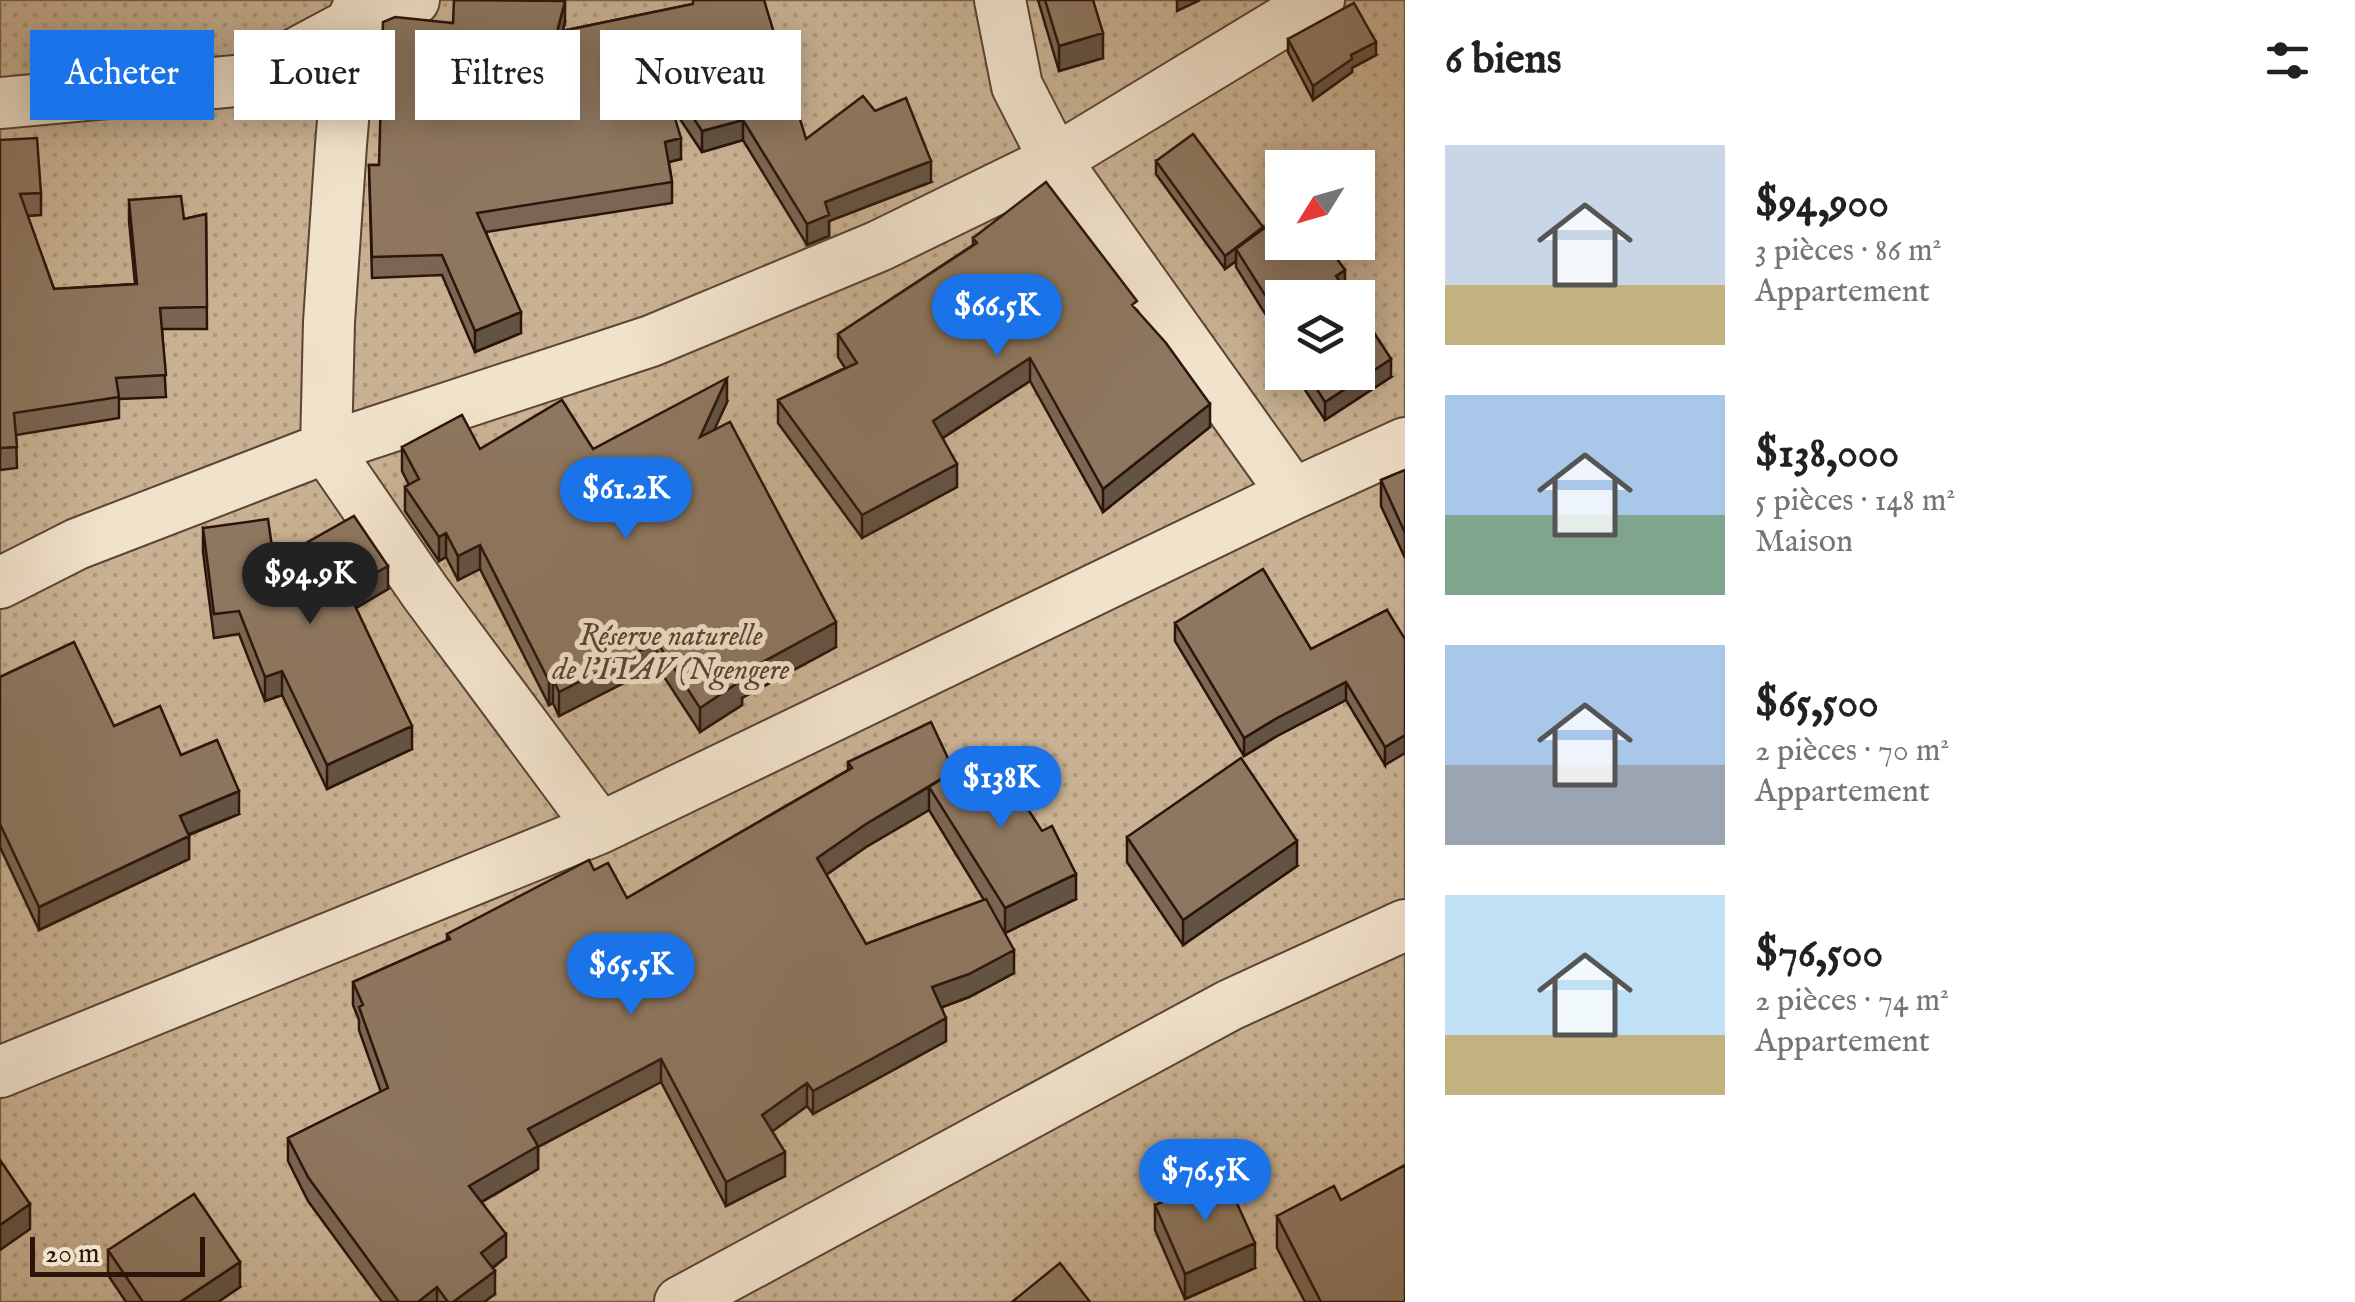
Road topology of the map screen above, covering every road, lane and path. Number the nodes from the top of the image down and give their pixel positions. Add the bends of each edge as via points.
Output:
1 (414, 0) edge
2 (1000, 0) edge
3 (1318, 0) edge
4 (345, 8) edge
5 (0, 103) edge
6 (1055, 160) junction
7 (1405, 443) edge
8 (326, 448) junction
9 (1294, 494) junction
10 (0, 583) edge
11 (600, 828) junction
12 (1405, 925) edge
13 (0, 1072) edge
14 (680, 1302) edge

1 - 4 street
2 - 6 street via 1017,86
3 - 6 street
4 - 5 street via 246,80
4 - 8 street
6 - 8 street via 880,246 651,341
6 - 9 street
7 - 9 street
8 - 10 street via 77,544
8 - 11 street
9 - 11 street
11 - 13 street
12 - 14 street via 1230,1005

